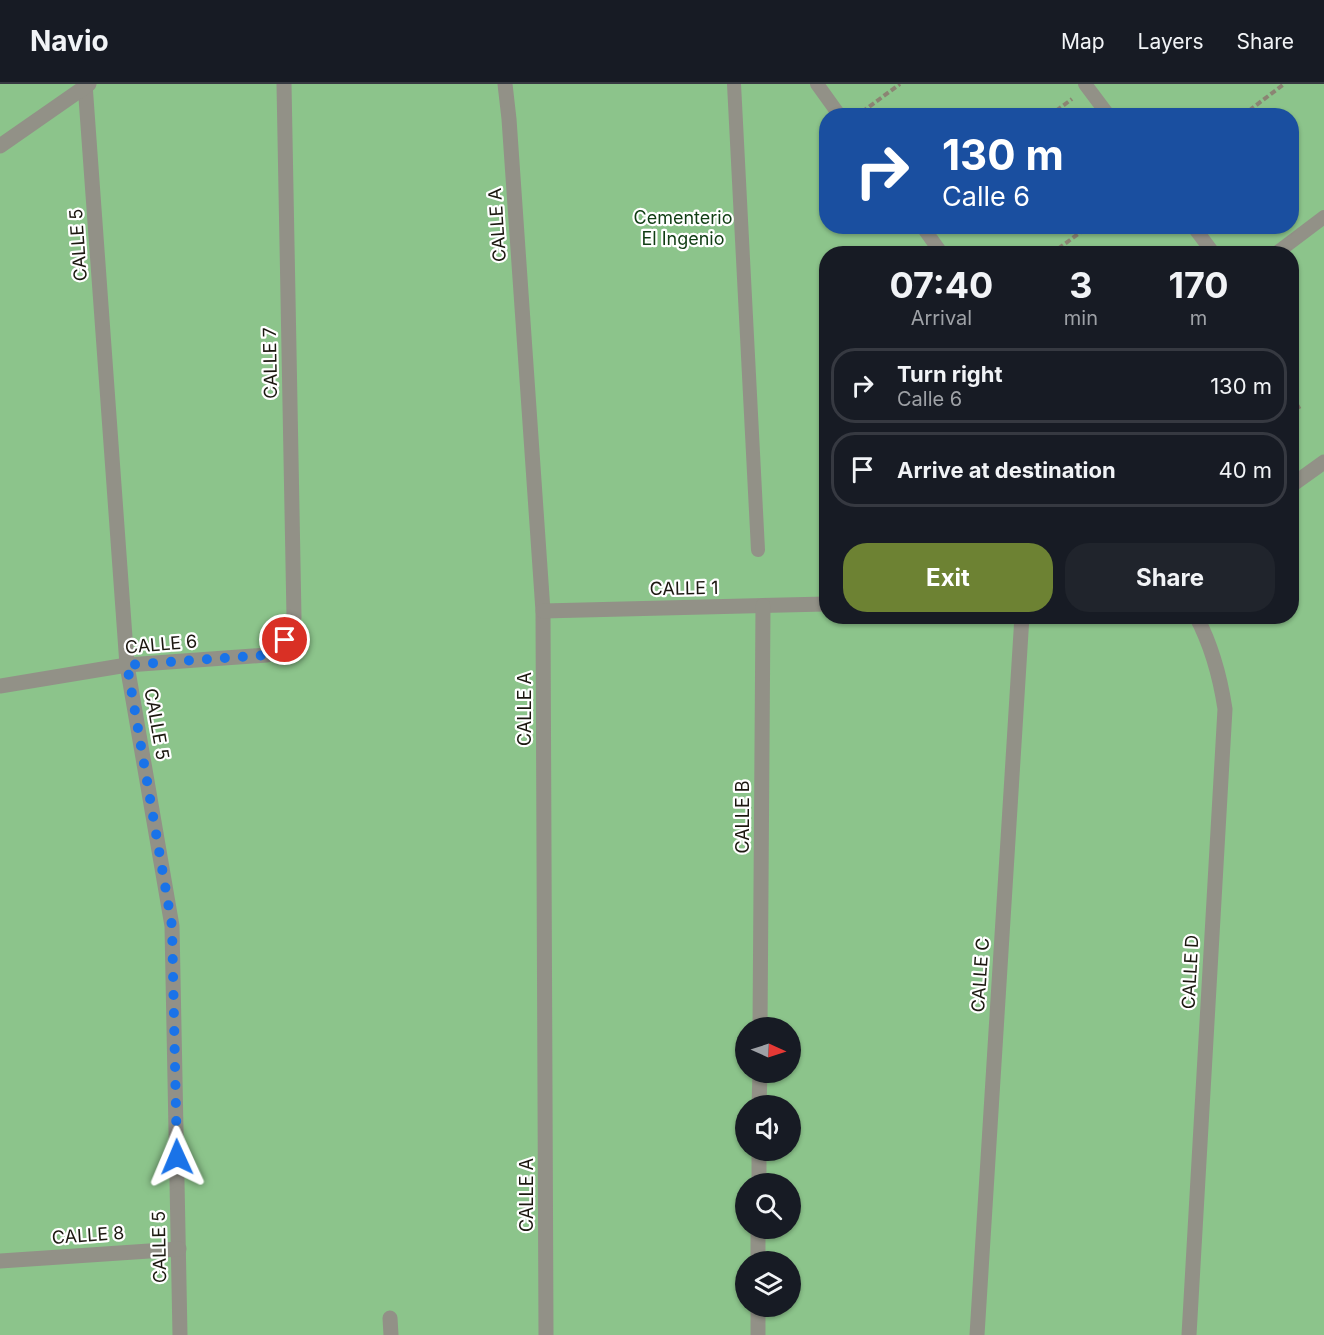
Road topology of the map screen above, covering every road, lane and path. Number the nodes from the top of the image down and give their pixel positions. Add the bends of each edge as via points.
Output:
1 (284, 84) edge
2 (505, 84) edge
3 (734, 84) edge
4 (817, 84) edge
5 (900, 84) edge
6 (1284, 84) edge
7 (87, 85) edge
8 (1087, 86) edge
9 (834, 108) edge
10 (867, 108) edge
11 (1059, 108) edge
12 (1103, 108) edge
13 (1252, 108) edge
14 (0, 146) edge
15 (1324, 217) edge
16 (1078, 234) edge
17 (1062, 246) edge
18 (1286, 246) edge
19 (1324, 462) edge
20 (1299, 480) edge
21 (758, 550) dead end
22 (819, 604) edge
23 (763, 606) junction
24 (543, 611) junction
25 (1021, 624) edge
26 (1200, 624) edge
27 (285, 640) joint
28 (127, 665) junction
29 (0, 686) edge
30 (760, 1017) edge
31 (179, 1249) junction
32 (0, 1261) edge
33 (758, 1317) edge
34 (390, 1318) dead end
35 (180, 1335) edge
36 (391, 1335) edge
37 (546, 1335) edge
38 (758, 1335) edge
39 (977, 1335) edge
40 (1189, 1335) edge

1 - 27 street, CALLE 7 via 294,617
2 - 24 street, CALLE A
3 - 21 lane
4 - 9 lane
5 - 10 path
6 - 13 path
7 - 14 street
7 - 28 street, CALLE 5
8 - 11 path
8 - 12 lane
15 - 18 lane
16 - 17 path
19 - 20 street
22 - 23 street, CALLE 1
23 - 24 street, CALLE 1
23 - 30 street, CALLE B
24 - 37 street, CALLE A
25 - 39 street, CALLE C
26 - 40 street, CALLE D via 1220,680 1225,709
27 - 28 street, CALLE 6 via 267,655
28 - 29 street, CALLE 6
28 - 31 street, CALLE 5 via 172,926
31 - 32 street, CALLE 8
31 - 35 street, CALLE 5
33 - 38 street
34 - 36 street

